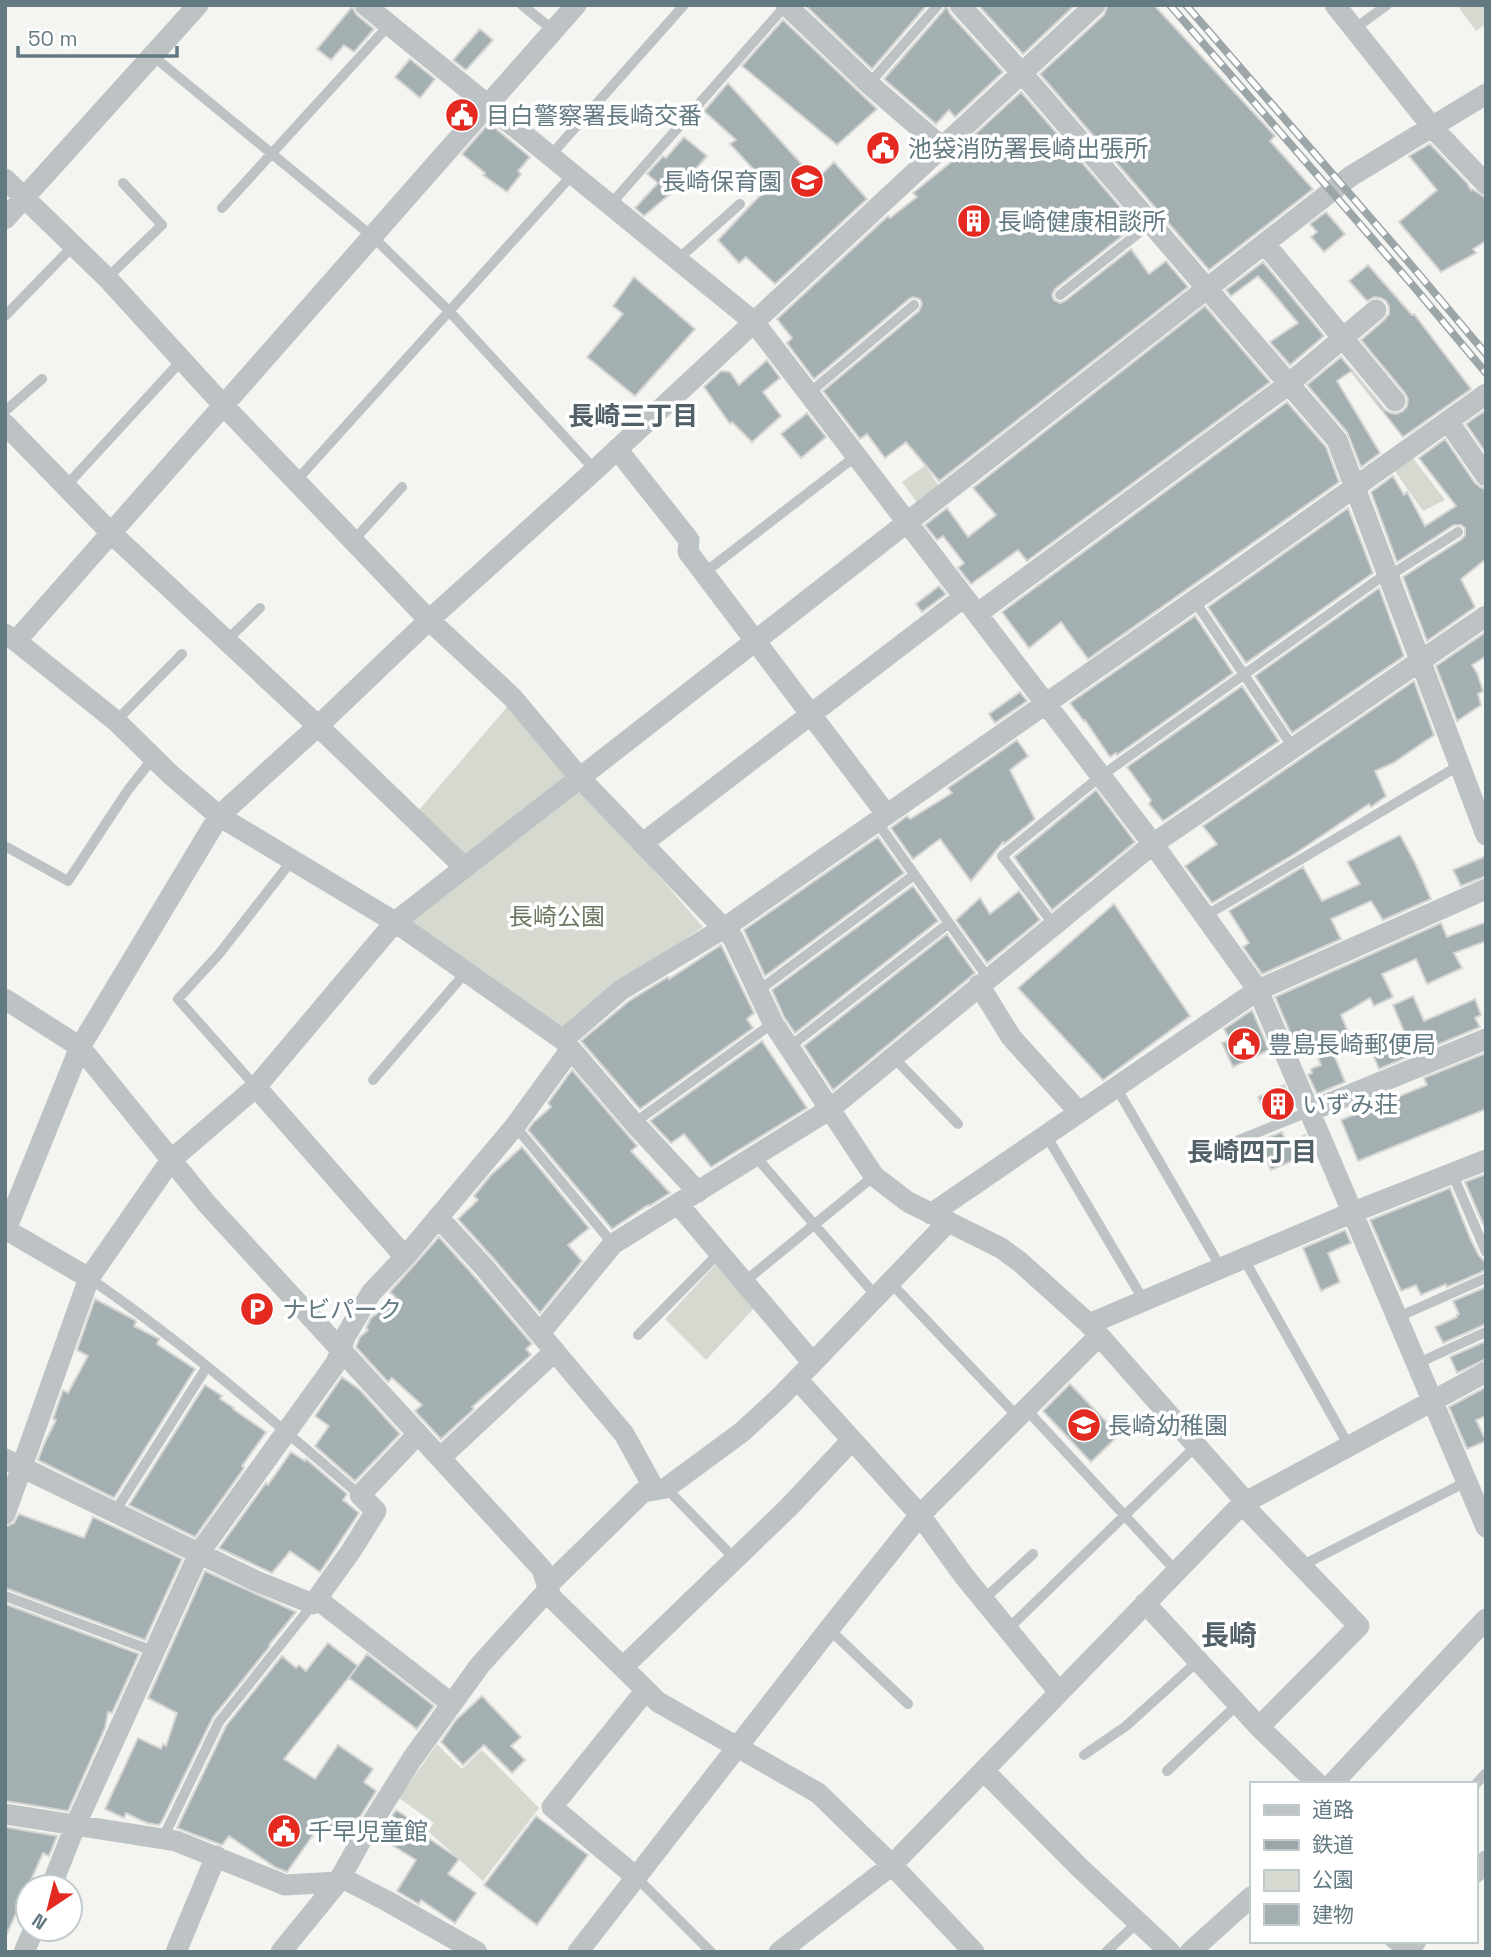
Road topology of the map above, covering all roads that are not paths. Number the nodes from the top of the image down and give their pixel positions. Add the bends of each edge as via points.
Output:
1 (198, 5) edge
2 (365, 5) edge
3 (522, 5) edge
4 (576, 5) edge
5 (684, 5) edge
6 (786, 5) edge
7 (939, 5) edge
8 (960, 5) edge
9 (1094, 5) edge
10 (1335, 5) edge
11 (1387, 5) edge
12 (389, 25) junction
13 (1354, 30) junction
14 (554, 31) junction
15 (153, 56) junction
16 (1022, 73) junction
17 (869, 84) junction
18 (1486, 94) edge
19 (488, 106) junction
20 (1432, 127) junction
21 (942, 147) junction
22 (272, 153) junction
23 (550, 156) junction
24 (573, 174) junction
25 (5, 179) edge
26 (123, 183) dead end
27 (1486, 184) edge
28 (26, 198) junction
29 (740, 204) dead end
30 (610, 205) junction
31 (222, 208) dead end
32 (5, 219) edge
33 (1150, 224) junction
34 (373, 237) junction
35 (1265, 244) junction
36 (74, 245) junction
37 (677, 260) junction
38 (107, 278) junction
39 (1206, 289) junction
40 (1060, 295) dead end
41 (914, 305) dead end
42 (1376, 310) dead end
43 (449, 311) junction
44 (5, 316) edge
45 (754, 322) junction
46 (1343, 338) junction
47 (182, 360) junction
48 (42, 379) dead end
49 (1289, 385) junction
50 (808, 394) junction
51 (1486, 394) edge
52 (1395, 401) dead end
53 (224, 406) junction
54 (5, 411) edge
55 (1448, 421) junction
56 (11, 434) edge
57 (617, 449) junction
58 (856, 456) junction
59 (595, 470) junction
60 (1486, 476) edge
61 (296, 481) junction
62 (66, 486) junction
63 (1356, 486) junction
64 (402, 487) dead end
65 (907, 522) junction
66 (1458, 532) dead end
67 (111, 533) junction
68 (353, 541) junction
69 (705, 573) junction
70 (1388, 575) junction
71 (1194, 600) junction
72 (971, 606) junction
73 (260, 608) dead end
74 (1486, 616) edge
75 (429, 620) junction
76 (11, 637) edge
77 (227, 640) junction
78 (755, 641) junction
79 (182, 654) dead end
80 (1420, 661) junction
81 (1244, 674) junction
82 (1045, 703) junction
83 (810, 715) junction
84 (116, 721) junction
85 (318, 726) junction
86 (1294, 749) junction
87 (153, 757) junction
88 (1460, 765) junction
89 (1101, 776) junction
90 (580, 778) junction
91 (219, 816) junction
92 (882, 818) junction
93 (1486, 835) edge
94 (643, 843) junction
95 (1153, 844) junction
96 (5, 846) edge
97 (293, 859) junction
98 (466, 867) junction
99 (914, 875) junction
100 (1486, 889) edge
101 (1205, 916) junction
102 (395, 922) junction
103 (949, 923) junction
104 (1054, 925) junction
105 (724, 928) junction
106 (466, 972) junction
107 (984, 982) junction
108 (1258, 990) junction
109 (758, 991) junction
110 (5, 999) edge
111 (773, 1023) junction
112 (1486, 1039) edge
113 (567, 1044) junction
114 (80, 1047) junction
115 (788, 1048) junction
116 (894, 1058) junction
117 (373, 1080) dead end
118 (256, 1087) junction
119 (1116, 1087) junction
120 (830, 1109) junction
121 (1079, 1112) junction
122 (1308, 1112) junction
123 (634, 1123) junction
124 (958, 1124) dead end
125 (515, 1126) junction
126 (1046, 1135) junction
127 (1207, 1153) dead end
128 (755, 1157) junction
129 (172, 1160) junction
130 (1486, 1160) edge
131 (1452, 1173) junction
132 (874, 1176) junction
133 (698, 1192) junction
134 (678, 1204) junction
135 (1351, 1213) junction
136 (438, 1217) junction
137 (939, 1218) junction
138 (814, 1225) junction
139 (6, 1230) edge
140 (613, 1244) junction
141 (1486, 1252) edge
142 (719, 1253) junction
143 (405, 1257) junction
144 (1244, 1259) junction
145 (1221, 1268) junction
146 (89, 1278) junction
147 (1486, 1278) edge
148 (744, 1282) junction
149 (883, 1289) junction
150 (1144, 1301) junction
151 (1396, 1318) junction
152 (1094, 1330) junction
153 (1486, 1332) edge
154 (540, 1333) junction
155 (638, 1335) dead end
156 (341, 1349) junction
157 (555, 1351) junction
158 (812, 1363) junction
159 (1416, 1364) junction
160 (206, 1368) junction
161 (1486, 1372) edge
162 (797, 1379) junction
163 (1432, 1401) junction
164 (1022, 1413) junction
165 (286, 1432) junction
166 (418, 1434) junction
167 (852, 1440) junction
168 (1196, 1446) junction
169 (1349, 1446) junction
170 (440, 1458) junction
171 (14, 1463) edge
172 (1466, 1482) junction
173 (660, 1489) junction
174 (360, 1495) junction
175 (1244, 1503) junction
176 (114, 1513) junction
177 (5, 1514) edge
178 (920, 1515) junction
179 (1126, 1516) junction
180 (1486, 1527) edge
181 (199, 1553) junction
182 (1033, 1554) dead end
183 (735, 1559) junction
184 (1301, 1566) junction
185 (1177, 1571) junction
186 (547, 1588) junction
187 (5, 1596) edge
188 (983, 1600) junction
189 (315, 1601) junction
190 (1145, 1603) junction
191 (1486, 1619) edge
192 (829, 1629) junction
193 (1008, 1629) junction
194 (153, 1651) junction
195 (1198, 1661) junction
196 (623, 1667) junction
197 (646, 1690) junction
198 (1059, 1692) junction
199 (452, 1704) junction
200 (908, 1704) dead end
201 (1238, 1704) junction
202 (1259, 1727) junction
203 (738, 1747) junction
204 (1084, 1755) dead end
205 (984, 1771) junction
206 (1167, 1771) dead end
207 (1316, 1782) edge
208 (1334, 1782) edge
209 (5, 1814) edge
210 (76, 1824) junction
211 (163, 1838) junction
212 (216, 1856) junction
213 (892, 1865) junction
214 (57, 1873) edge
215 (636, 1877) junction
216 (339, 1880) junction
217 (1250, 1898) edge
218 (1138, 1922) junction
219 (176, 1952) edge
220 (281, 1952) edge
221 (476, 1952) edge
222 (578, 1952) edge
223 (711, 1952) edge
224 (779, 1952) edge
225 (974, 1952) edge
226 (1106, 1952) edge
227 (1170, 1952) edge
228 (1190, 1952) edge

1 - 15 street
2 - 12 street
3 - 14 lane
4 - 14 street
5 - 23 lane
6 - 17 street
6 - 30 lane
7 - 17 lane
8 - 16 street
9 - 16 street
10 - 13 street
11 - 13 lane
12 - 19 street
12 - 22 lane
13 - 20 street
14 - 19 street
15 - 22 lane
15 - 28 street
16 - 21 street
16 - 33 street
17 - 21 street
18 - 20 street
19 - 23 street
19 - 34 street
20 - 27 street
20 - 35 street via 1351,176
21 - 45 street
22 - 31 lane
22 - 34 lane
23 - 24 street
24 - 30 street
24 - 43 lane
25 - 28 street
26 - 38 lane via 162,225
28 - 32 street
28 - 36 street
29 - 37 lane
30 - 37 street
33 - 39 street
33 - 40 lane
34 - 43 lane
34 - 53 street
35 - 39 street
35 - 46 street
36 - 38 street
36 - 44 lane
37 - 45 street
38 - 47 street
39 - 49 street
39 - 65 street
41 - 50 lane
42 - 46 street
43 - 59 lane
43 - 61 lane
45 - 50 street
45 - 57 street
46 - 49 street
46 - 52 street
47 - 53 street
47 - 62 lane
48 - 54 lane
49 - 63 street via 1337,440
49 - 72 street
50 - 58 street
51 - 55 street
53 - 61 street
53 - 67 street
55 - 60 street
55 - 63 street
56 - 62 street
57 - 59 street
57 - 69 street via 689,540 688,552
58 - 65 street
58 - 69 lane
59 - 75 street
61 - 68 street
62 - 67 street
63 - 70 street
63 - 71 street
64 - 68 lane
65 - 72 street
65 - 78 street
66 - 70 lane
67 - 76 street
67 - 77 street
68 - 75 street
69 - 78 street
70 - 80 street
70 - 81 lane
71 - 81 lane
71 - 82 street
72 - 82 street
72 - 83 street
73 - 77 lane
74 - 80 street
75 - 85 street
75 - 90 street via 512,697
76 - 84 street
77 - 85 street
78 - 83 street
78 - 90 street
79 - 84 lane
80 - 86 street
80 - 88 street
81 - 86 lane
81 - 89 lane
82 - 89 street
82 - 92 street
83 - 92 street
83 - 94 street
84 - 87 street
85 - 91 street
85 - 98 street
86 - 95 street
87 - 91 street
87 - 96 lane via 68,881
88 - 93 street
88 - 101 lane
89 - 95 street
89 - 104 lane via 1002,856
90 - 94 street
90 - 98 street
91 - 97 street
91 - 114 street
92 - 99 lane
92 - 105 street
94 - 105 street
95 - 101 street
95 - 104 street
97 - 102 street
97 - 118 lane via 178,999
98 - 102 street
99 - 103 lane
99 - 109 lane
100 - 108 street
101 - 108 street
102 - 106 street
102 - 118 street
103 - 107 lane
103 - 115 lane
104 - 107 street
105 - 109 street
105 - 113 street via 621,990
106 - 113 street
106 - 117 lane
107 - 116 street
107 - 121 street via 1011,1037
108 - 119 street
108 - 122 street
109 - 111 street
110 - 114 street
111 - 115 street
111 - 123 lane
112 - 122 street
113 - 123 street
113 - 125 street
114 - 129 street
114 - 139 street
115 - 120 street
116 - 120 street
116 - 124 lane
118 - 129 street
118 - 143 street
119 - 121 street
119 - 145 lane
120 - 128 street
120 - 132 street
121 - 126 street
122 - 127 lane
122 - 135 street
123 - 133 street
125 - 136 street
125 - 140 lane
126 - 137 street
126 - 150 lane
128 - 133 street
128 - 138 lane
129 - 146 street
129 - 156 street via 206,1204
130 - 131 street
131 - 135 street
131 - 141 lane
132 - 137 street
132 - 138 lane
133 - 134 street
134 - 140 street
134 - 142 street
135 - 144 street
135 - 151 street
136 - 143 street
136 - 154 street
137 - 149 street
137 - 152 street via 1001,1248
138 - 148 lane
138 - 149 lane
139 - 146 street
140 - 154 street
142 - 148 street
142 - 155 lane
143 - 156 street via 371,1293
144 - 145 street
144 - 169 lane
145 - 150 street
146 - 160 lane
146 - 171 street
147 - 151 lane
148 - 158 street
149 - 158 street
149 - 164 lane
150 - 152 street
151 - 159 street
152 - 164 street
152 - 168 street
153 - 159 lane
154 - 157 street
156 - 165 street via 336,1363
156 - 166 street
157 - 170 street
157 - 173 street via 624,1434
158 - 162 street
159 - 163 street
160 - 165 lane
160 - 176 lane
161 - 163 street
162 - 167 street
162 - 173 street via 742,1432
163 - 169 street
163 - 172 street
164 - 178 street
164 - 179 lane
165 - 174 lane
165 - 181 street
166 - 170 street
166 - 174 street
167 - 178 street
167 - 183 street
168 - 175 street
168 - 179 lane
169 - 175 street
170 - 186 street via 542,1569
171 - 176 street
171 - 177 street
172 - 180 street
172 - 184 lane
173 - 183 lane
173 - 186 street via 643,1492
174 - 189 street via 376,1511
175 - 184 street
175 - 185 street
176 - 181 street
178 - 188 street
178 - 192 street
179 - 185 lane
179 - 193 lane
181 - 189 street via 256,1581
181 - 194 street
182 - 188 lane
183 - 196 street
184 - 202 street via 1359,1626
185 - 190 street
186 - 196 street
186 - 199 street
187 - 194 lane
188 - 193 street
189 - 199 street
189 - 211 lane via 219,1722
190 - 195 street
190 - 198 street
191 - 208 street
192 - 200 lane
192 - 203 street
193 - 198 street
194 - 210 street
195 - 201 street
195 - 204 lane via 1126,1726
196 - 197 street
197 - 203 street via 658,1702
197 - 215 street via 552,1807
198 - 205 street
199 - 216 street via 412,1759
201 - 202 street
201 - 206 lane
202 - 207 street
203 - 213 street via 818,1793
203 - 215 street
205 - 213 street
205 - 218 street
209 - 210 street
210 - 211 street
210 - 214 street
211 - 212 street
212 - 216 street via 285,1885
212 - 219 street
213 - 224 street
213 - 225 street
215 - 222 street
215 - 223 lane
216 - 220 street
216 - 221 street via 387,1901
217 - 228 street
218 - 226 lane
218 - 227 street

